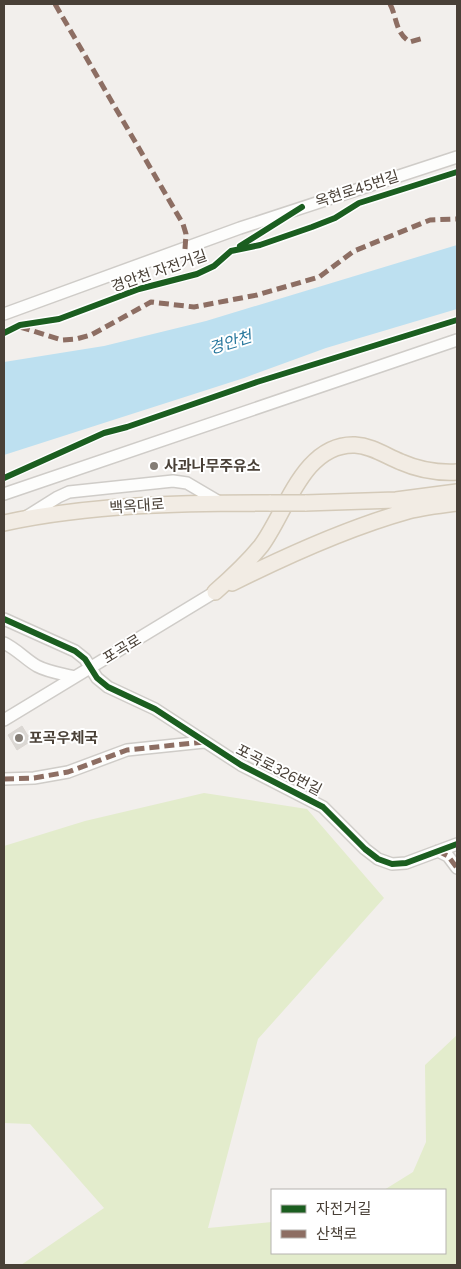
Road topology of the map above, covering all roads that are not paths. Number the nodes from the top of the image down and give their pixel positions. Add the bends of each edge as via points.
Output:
1 (457, 157) edge
2 (4, 314) edge
3 (457, 340) edge
4 (457, 472) edge
5 (457, 492) edge
6 (4, 494) edge
7 (457, 502) edge
8 (221, 503) junction
9 (23, 519) junction
10 (4, 523) edge
11 (215, 592) junction
12 (4, 618) edge
13 (4, 643) edge
14 (90, 668) junction
15 (75, 678) junction
16 (4, 720) edge
17 (204, 742) junction
18 (4, 779) edge
19 (457, 844) edge
20 (438, 851) junction
21 (457, 868) edge

1 - 2 street, 옥현로45번길 via 240,228
3 - 6 street
4 - 11 main road via 424,470 368,447 336,448 310,465 262,544
5 - 8 main road, 백옥대로, bridge via 396,500
7 - 11 main road via 410,511 354,529 268,565
8 - 9 main road, 백옥대로 via 104,508
8 - 9 street via 187,482 173,481 69,492
9 - 10 main road, 백옥대로
11 - 14 street, 포곡로
12 - 14 street, 포곡로326번길 via 75,652 85,659
13 - 15 street via 19,650 34,665
14 - 15 street, 포곡로
14 - 17 street, 포곡로326번길 via 108,687 155,708
15 - 16 street, 포곡로
17 - 18 street via 128,750 68,772
17 - 20 street, 포곡로326번길 via 323,807 378,859 406,864
19 - 20 street, 포곡로326번길
20 - 21 street via 448,856

